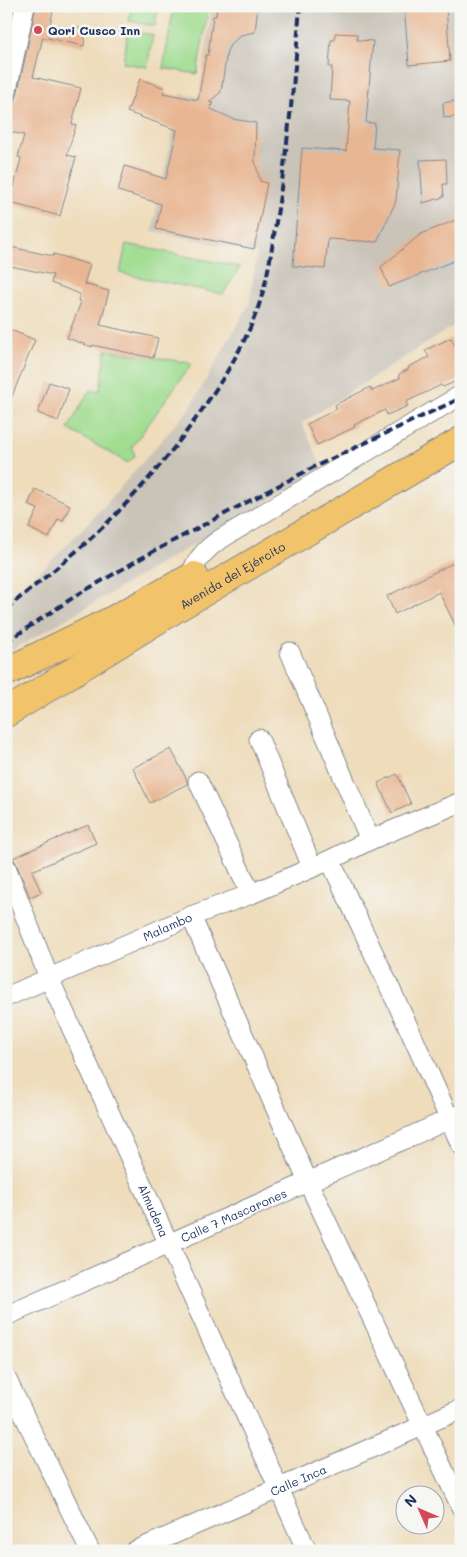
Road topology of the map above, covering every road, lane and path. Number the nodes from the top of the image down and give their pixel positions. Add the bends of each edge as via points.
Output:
1 (25, 6) edge
2 (6, 94) edge
3 (461, 395) edge
4 (461, 420) edge
5 (461, 440) edge
6 (188, 580) junction
7 (290, 652) dead end
8 (6, 672) edge
9 (6, 713) edge
10 (259, 739) dead end
11 (198, 781) dead end
12 (461, 802) edge
13 (370, 840) junction
14 (321, 864) junction
15 (6, 867) edge
16 (250, 894) junction
17 (191, 916) junction
18 (49, 978) junction
19 (6, 997) edge
20 (455, 1116) edge
21 (461, 1145) edge
22 (308, 1182) junction
23 (169, 1243) junction
24 (6, 1316) edge
25 (6, 1378) edge
26 (461, 1409) edge
27 (422, 1426) junction
28 (278, 1489) junction
29 (461, 1507) edge
30 (90, 1551) edge
31 (135, 1551) edge
32 (307, 1551) edge

1 - 2 street
3 - 6 street via 219,540 201,555
4 - 6 main road, Avenida del Ejército
5 - 9 main road, Avenida del Ejército
6 - 8 main road, Avenida del Ejército
7 - 13 street
10 - 14 street
11 - 16 street
12 - 13 street, Malambo
13 - 14 street, Malambo
14 - 16 street, Malambo
14 - 20 street
15 - 18 street, Almudena
16 - 17 street, Malambo
17 - 18 street, Malambo
17 - 22 street
18 - 19 street, Malambo
18 - 23 street, Almudena
20 - 21 street
20 - 22 street, Calle 7 Mascarones
22 - 23 street, Calle 7 Mascarones
22 - 27 street
23 - 24 street, Calle 7 Mascarones
23 - 28 street, Almudena
25 - 30 street
26 - 27 street, Calle Inca
27 - 28 street, Calle Inca
27 - 29 street
28 - 31 street, Calle Inca
28 - 32 street, Almudena

